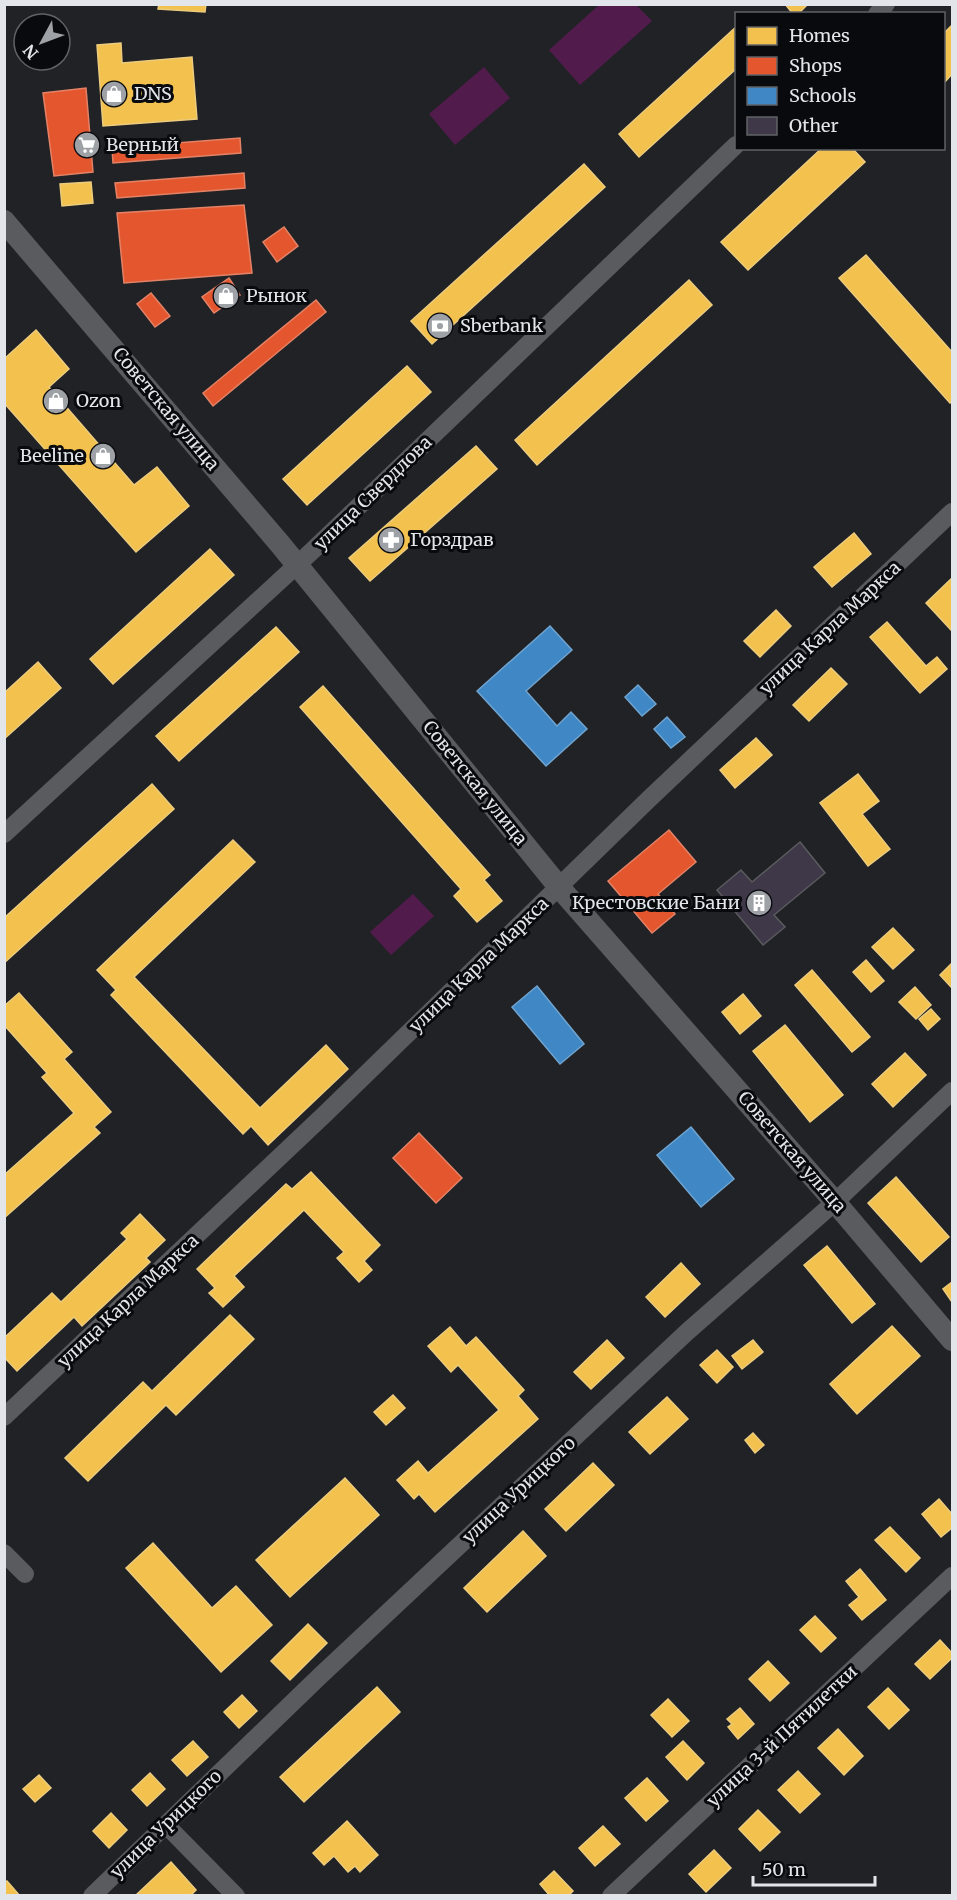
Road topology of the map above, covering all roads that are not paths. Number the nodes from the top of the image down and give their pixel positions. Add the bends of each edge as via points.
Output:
1 (735, 146) edge
2 (4, 221) edge
3 (952, 512) edge
4 (297, 565) junction
5 (4, 834) edge
6 (560, 887) junction
7 (952, 1091) edge
8 (836, 1202) junction
9 (952, 1340) edge
10 (4, 1417) edge
11 (4, 1553) edge
12 (25, 1574) dead end
13 (952, 1576) edge
14 (166, 1825) junction
15 (92, 1896) edge
16 (236, 1896) edge
17 (611, 1896) edge

1 - 4 street, улица Свердлова
2 - 4 street, Советская улица
3 - 6 street, улица Карла Маркса
4 - 5 street, улица Свердлова
4 - 6 street, Советская улица
6 - 8 street, Советская улица
6 - 10 street, улица Карла Маркса
7 - 8 street, улица Урицкого
8 - 9 street, Советская улица
8 - 14 street, улица Урицкого via 670,1348
11 - 12 street
13 - 17 street, улица 3-й Пятилетки
14 - 15 street, улица Урицкого
14 - 16 street

